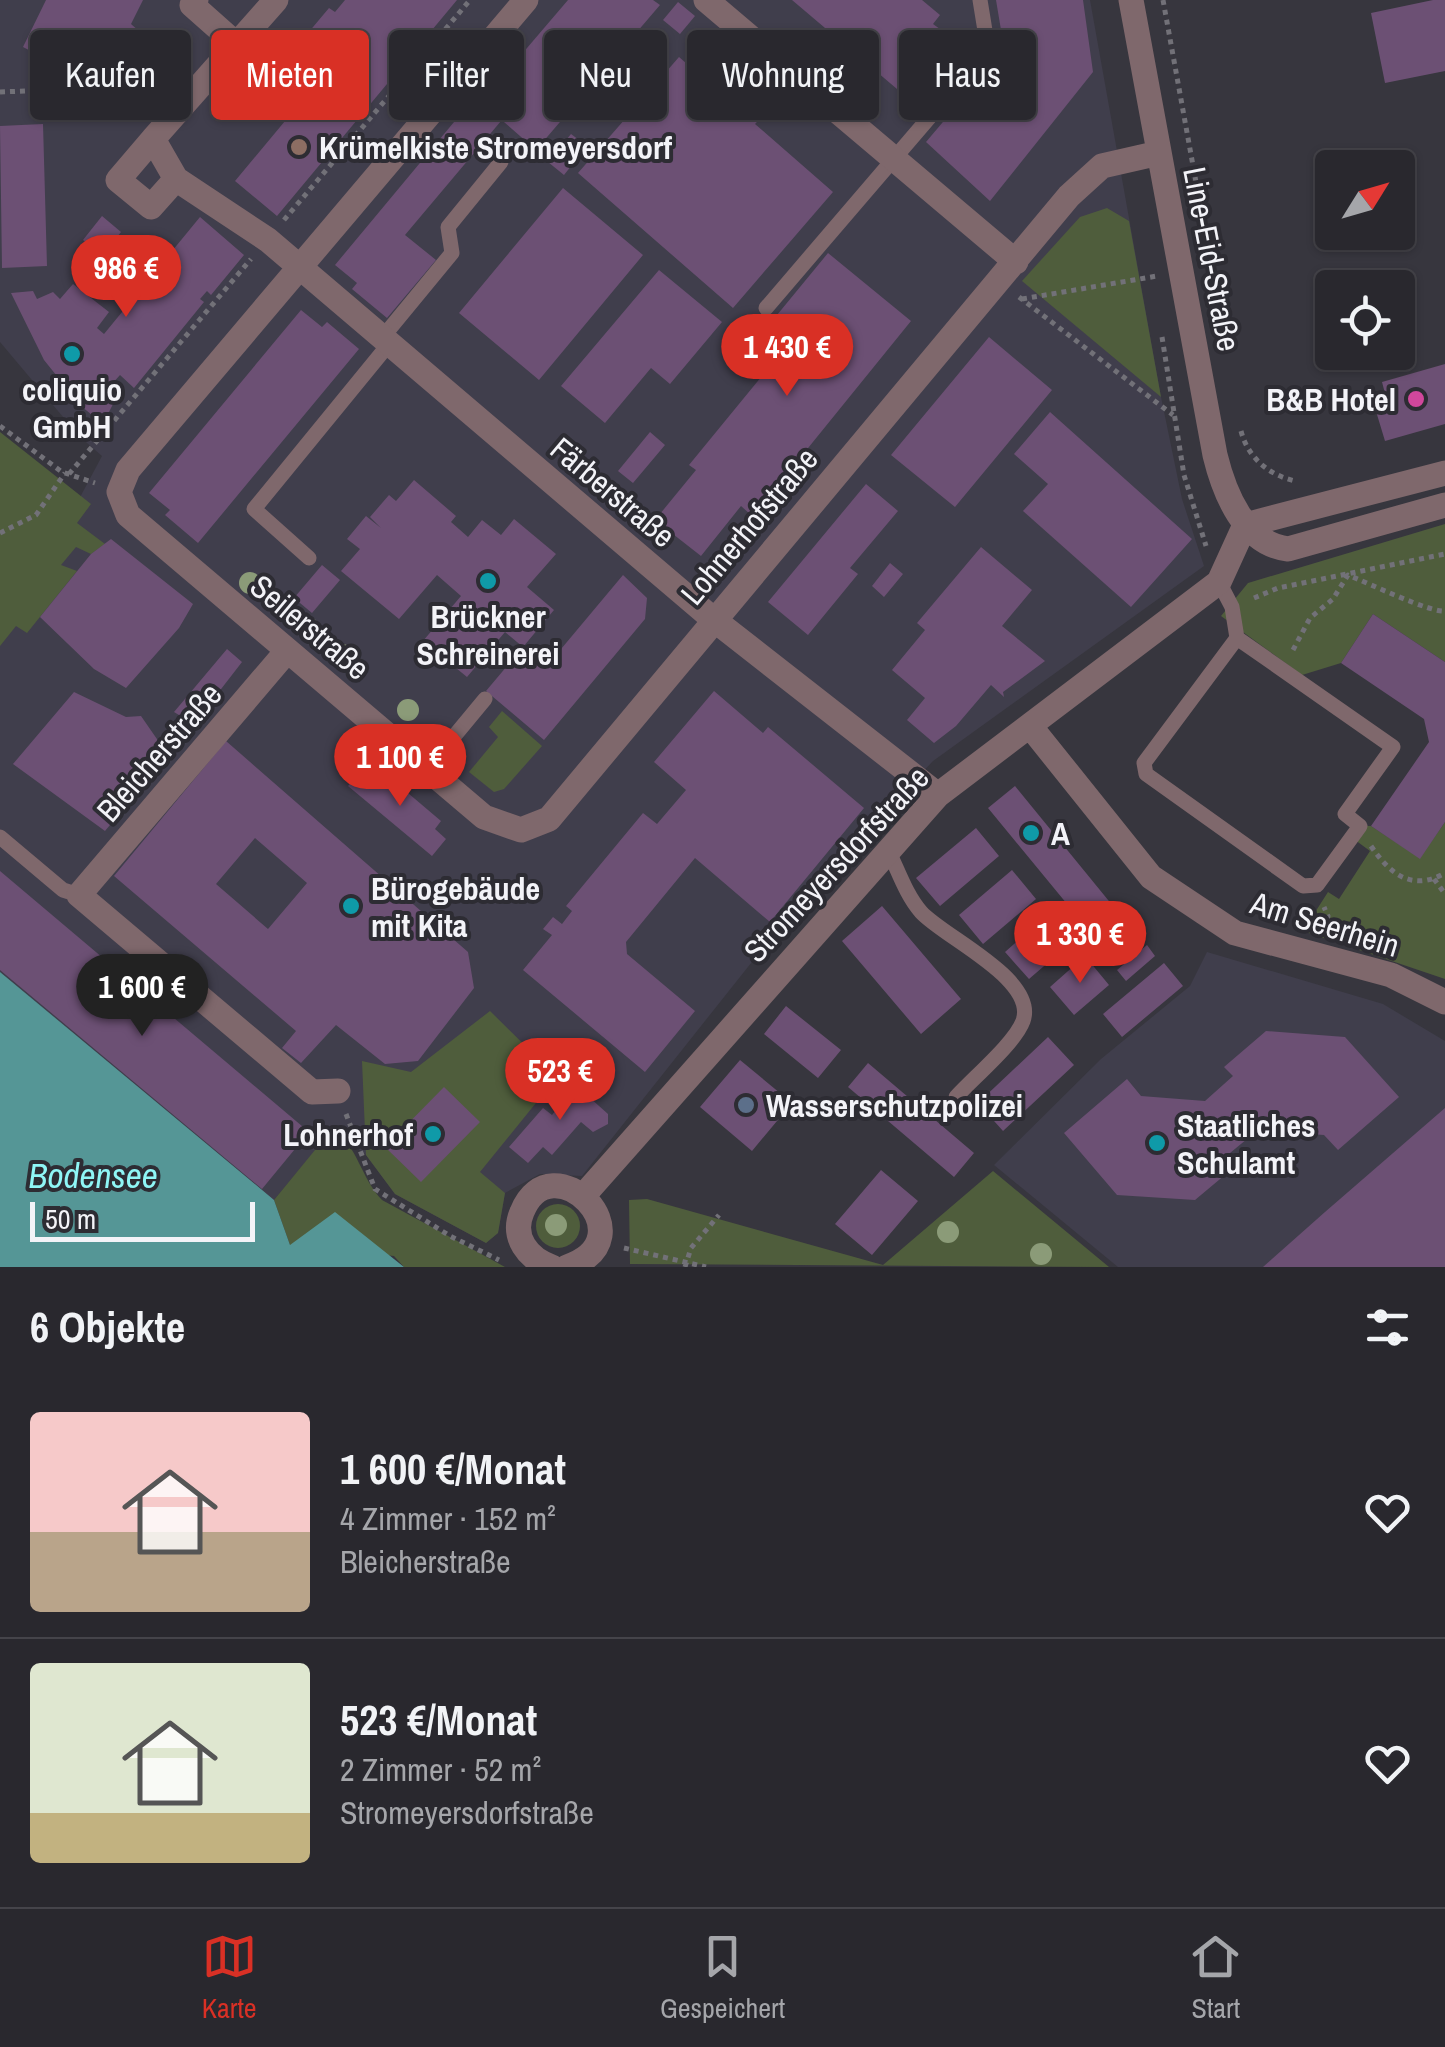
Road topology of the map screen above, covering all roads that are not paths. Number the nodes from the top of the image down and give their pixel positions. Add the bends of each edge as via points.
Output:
1 (196, 0) edge
2 (276, 0) edge
3 (526, 0) edge
4 (706, 0) edge
5 (980, 0) edge
6 (1131, 0) edge
7 (220, 30) edge
8 (249, 30) edge
9 (211, 73) edge
10 (153, 139) junction
11 (1159, 153) junction
12 (892, 158) junction
13 (501, 162) dead end
14 (176, 179) junction
15 (300, 268) junction
16 (1008, 271) junction
17 (766, 308) dead end
18 (386, 341) junction
19 (1445, 473) edge
20 (1445, 505) edge
21 (1245, 525) junction
22 (309, 558) dead end
23 (1219, 582) junction
24 (713, 619) junction
25 (1237, 638) junction
26 (287, 652) junction
27 (485, 699) dead end
28 (1030, 726) junction
29 (427, 769) junction
30 (938, 795) junction
31 (521, 830) joint
32 (0, 836) edge
33 (888, 850) junction
34 (79, 894) junction
35 (1445, 1002) edge
36 (338, 1091) road end
37 (956, 1097) dead end
38 (584, 1195) junction
39 (541, 1261) edge
40 (567, 1267) edge

1 - 7 street via 192,5
2 - 8 street
3 - 15 street
4 - 12 street
5 - 12 lane via 988,49
6 - 11 street, Line-Eid-Straße
9 - 10 street
10 - 14 street
10 - 14 street via 118,180 151,207
11 - 16 street, Lohnerhofstraße via 1102,166
11 - 21 street, Line-Eid-Straße via 1222,483
12 - 16 street
12 - 17 lane
13 - 18 lane via 448,228 452,253
14 - 15 street, Färberstraße
15 - 18 street, Färberstraße
15 - 26 street, Seilerstraße via 128,470 119,492 128,515
16 - 24 street, Lohnerhofstraße
18 - 22 lane via 254,510
18 - 24 street, Färberstraße
19 - 21 street
20 - 21 street via 1288,548 1272,547
21 - 23 street, Stromeyersdorfstraße
23 - 25 lane
23 - 28 street, Stromeyersdorfstraße
24 - 30 street, Färberstraße
24 - 31 street, Lohnerhofstraße via 548,819
25 - 25 lane via 1393,747 1345,814 1360,826 1317,885 1304,886 1146,774 1144,763
26 - 29 street, Seilerstraße
26 - 34 street, Bleicherstraße
27 - 29 lane
28 - 30 street, Stromeyersdorfstraße
28 - 35 street, Am Seerhein via 1151,878 1235,933 1391,975
29 - 31 street, Seilerstraße via 484,818
30 - 33 street, Stromeyersdorfstraße
32 - 34 lane via 64,890
33 - 37 lane via 918,908 1008,979 1023,1004 1024,1019 1014,1034
33 - 38 street, Stromeyersdorfstraße
34 - 36 street via 312,1092
38 - 39 street via 546,1188 525,1205 519,1230
38 - 40 street via 599,1217 597,1243

